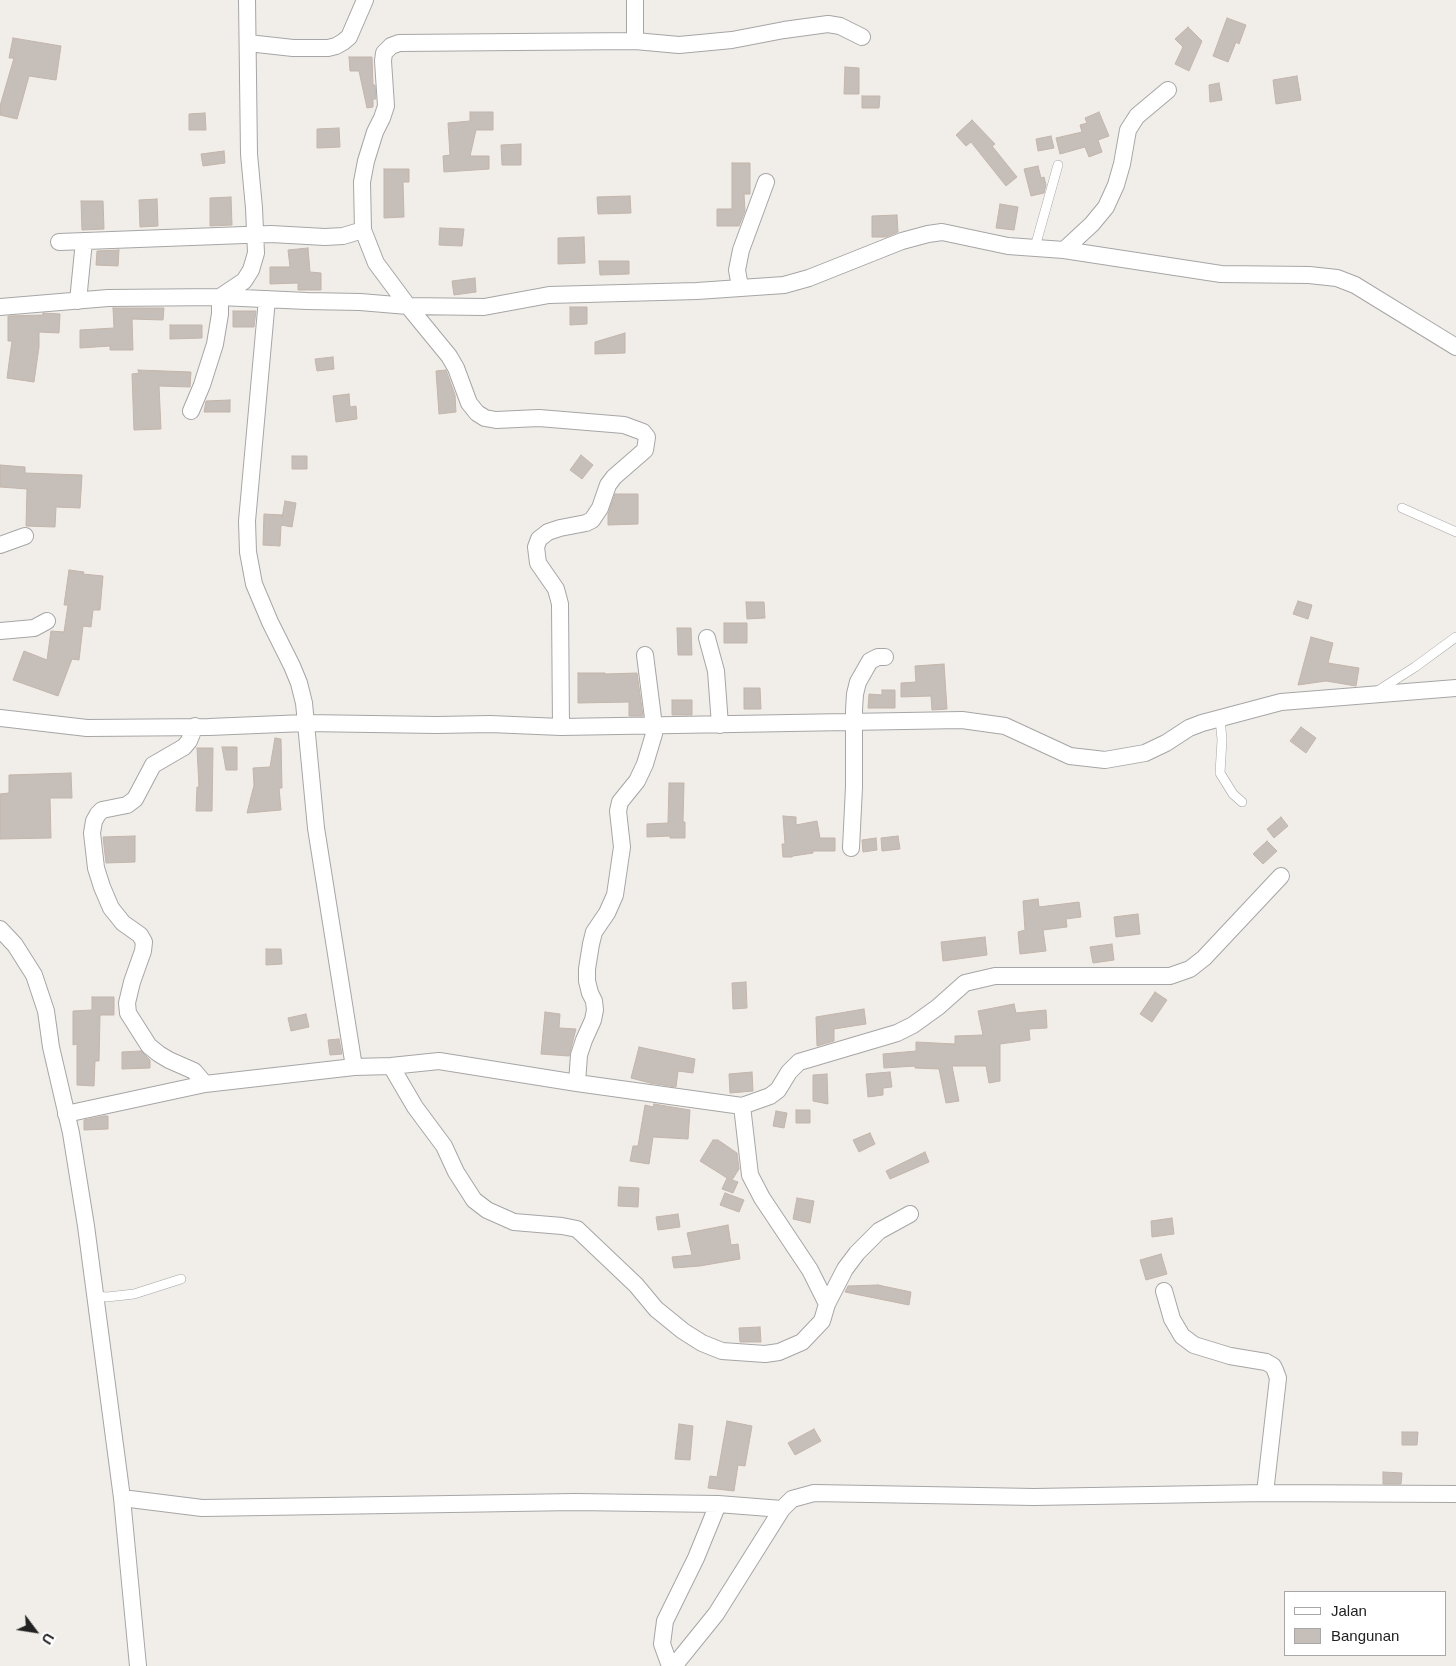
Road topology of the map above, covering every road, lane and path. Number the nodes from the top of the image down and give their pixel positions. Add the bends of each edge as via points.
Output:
1 (247, 0) edge
2 (365, 0) edge
3 (635, 0) edge
4 (862, 37) dead end
5 (635, 41) junction
6 (248, 43) junction
7 (1168, 90) dead end
8 (1058, 165) dead end
9 (766, 182) dead end
10 (363, 230) junction
11 (255, 234) junction
12 (84, 241) junction
13 (59, 242) dead end
14 (1035, 248) junction
15 (1064, 250) junction
16 (740, 288) junction
17 (220, 297) junction
18 (267, 299) junction
19 (78, 301) junction
20 (408, 306) junction
21 (0, 307) edge
22 (1456, 347) edge
23 (190, 410) dead end
24 (1402, 508) dead end
25 (1456, 532) edge
26 (24, 536) dead end
27 (0, 546) edge
28 (47, 622) dead end
29 (0, 631) edge
30 (1456, 637) edge
31 (707, 638) dead end
32 (645, 655) dead end
33 (885, 656) dead end
34 (1456, 688) edge
35 (1370, 696) junction
36 (0, 718) edge
37 (1220, 718) junction
38 (854, 722) junction
39 (305, 723) junction
40 (720, 725) junction
41 (195, 726) junction
42 (654, 726) junction
43 (561, 727) junction
44 (1242, 802) dead end
45 (851, 848) dead end
46 (1281, 876) dead end
47 (0, 929) edge
48 (354, 1066) junction
49 (391, 1066) junction
50 (577, 1083) junction
51 (205, 1084) junction
52 (742, 1106) junction
53 (66, 1114) junction
54 (910, 1214) dead end
55 (181, 1278) dead end
56 (1164, 1291) dead end
57 (95, 1296) junction
58 (828, 1304) junction
59 (1265, 1493) junction
60 (1456, 1494) edge
61 (122, 1498) junction
62 (718, 1504) junction
63 (782, 1508) junction
64 (138, 1666) edge
65 (670, 1666) edge
66 (674, 1666) edge

1 - 6 street
2 - 6 street via 349,37 336,46 293,48
3 - 5 street
4 - 5 street via 828,24 679,45
5 - 10 street via 399,43 391,46 384,53 383,61 386,106 369,147 362,182
6 - 11 street via 248,145
7 - 15 street via 1137,116 1128,130 1118,178 1106,207
8 - 14 lane
9 - 16 street via 741,250 737,270
10 - 11 street via 324,237
10 - 20 street via 376,264
11 - 12 street
11 - 17 street via 256,253 251,270 244,281
12 - 13 street
12 - 19 street
14 - 15 street
14 - 16 street via 1008,246 942,232 902,242 810,278 784,285
15 - 22 street via 1221,274 1337,278 1355,285
16 - 20 street via 550,295 484,307
17 - 18 street
17 - 19 street
17 - 23 street via 215,344
18 - 20 street
18 - 39 street via 247,521 248,552 254,584 299,683
19 - 21 street
20 - 43 street via 449,356 469,403 485,418 539,418 624,425 647,437 645,450 608,485 592,520 548,532 539,539 536,547 538,563 556,589 560,604
24 - 25 lane
26 - 27 street
28 - 29 street via 34,628
30 - 35 lane
31 - 40 street via 716,671
32 - 42 street
33 - 38 street via 878,656 870,662 858,682
34 - 35 street
35 - 37 street via 1280,702
36 - 41 street via 87,728
37 - 38 street via 1189,728 1145,753 1105,760 1070,756 1005,726 962,720
37 - 44 lane via 1220,773
38 - 40 street
38 - 45 street
39 - 41 street
39 - 43 street
39 - 48 street via 316,828
40 - 42 street
41 - 51 street via 184,747 154,765 135,799 127,805 102,810 98,814 92,832 96,868 111,908 144,942 126,1003 128,1013 149,1046 169,1060 194,1071
42 - 43 street
42 - 50 street via 645,764 637,781 620,802 618,811 622,847 615,895 594,932 591,944 587,975 595,1010 579,1055
46 - 52 street via 1190,969 1170,976 995,976 965,983 912,1025 897,1033 799,1062 778,1090 762,1100
47 - 53 street via 15,945 34,975 46,1011
48 - 49 street
48 - 51 street
49 - 50 street via 439,1061
49 - 58 street via 414,1107 444,1146 474,1200 514,1222 577,1229 636,1285 656,1309 702,1343 722,1352 779,1352 802,1342 814,1331
50 - 52 street
51 - 53 street
52 - 58 street via 750,1175
53 - 57 street
54 - 58 street via 880,1230 865,1243 845,1269
55 - 57 lane via 134,1294
56 - 59 street via 1172,1319 1182,1336 1194,1345 1273,1366 1278,1378
57 - 61 street
59 - 60 street
59 - 63 street via 1034,1497 814,1493 792,1499
61 - 62 street via 202,1508 575,1502
61 - 64 street
62 - 63 street
62 - 65 street via 665,1622 662,1644
63 - 66 street via 716,1614

